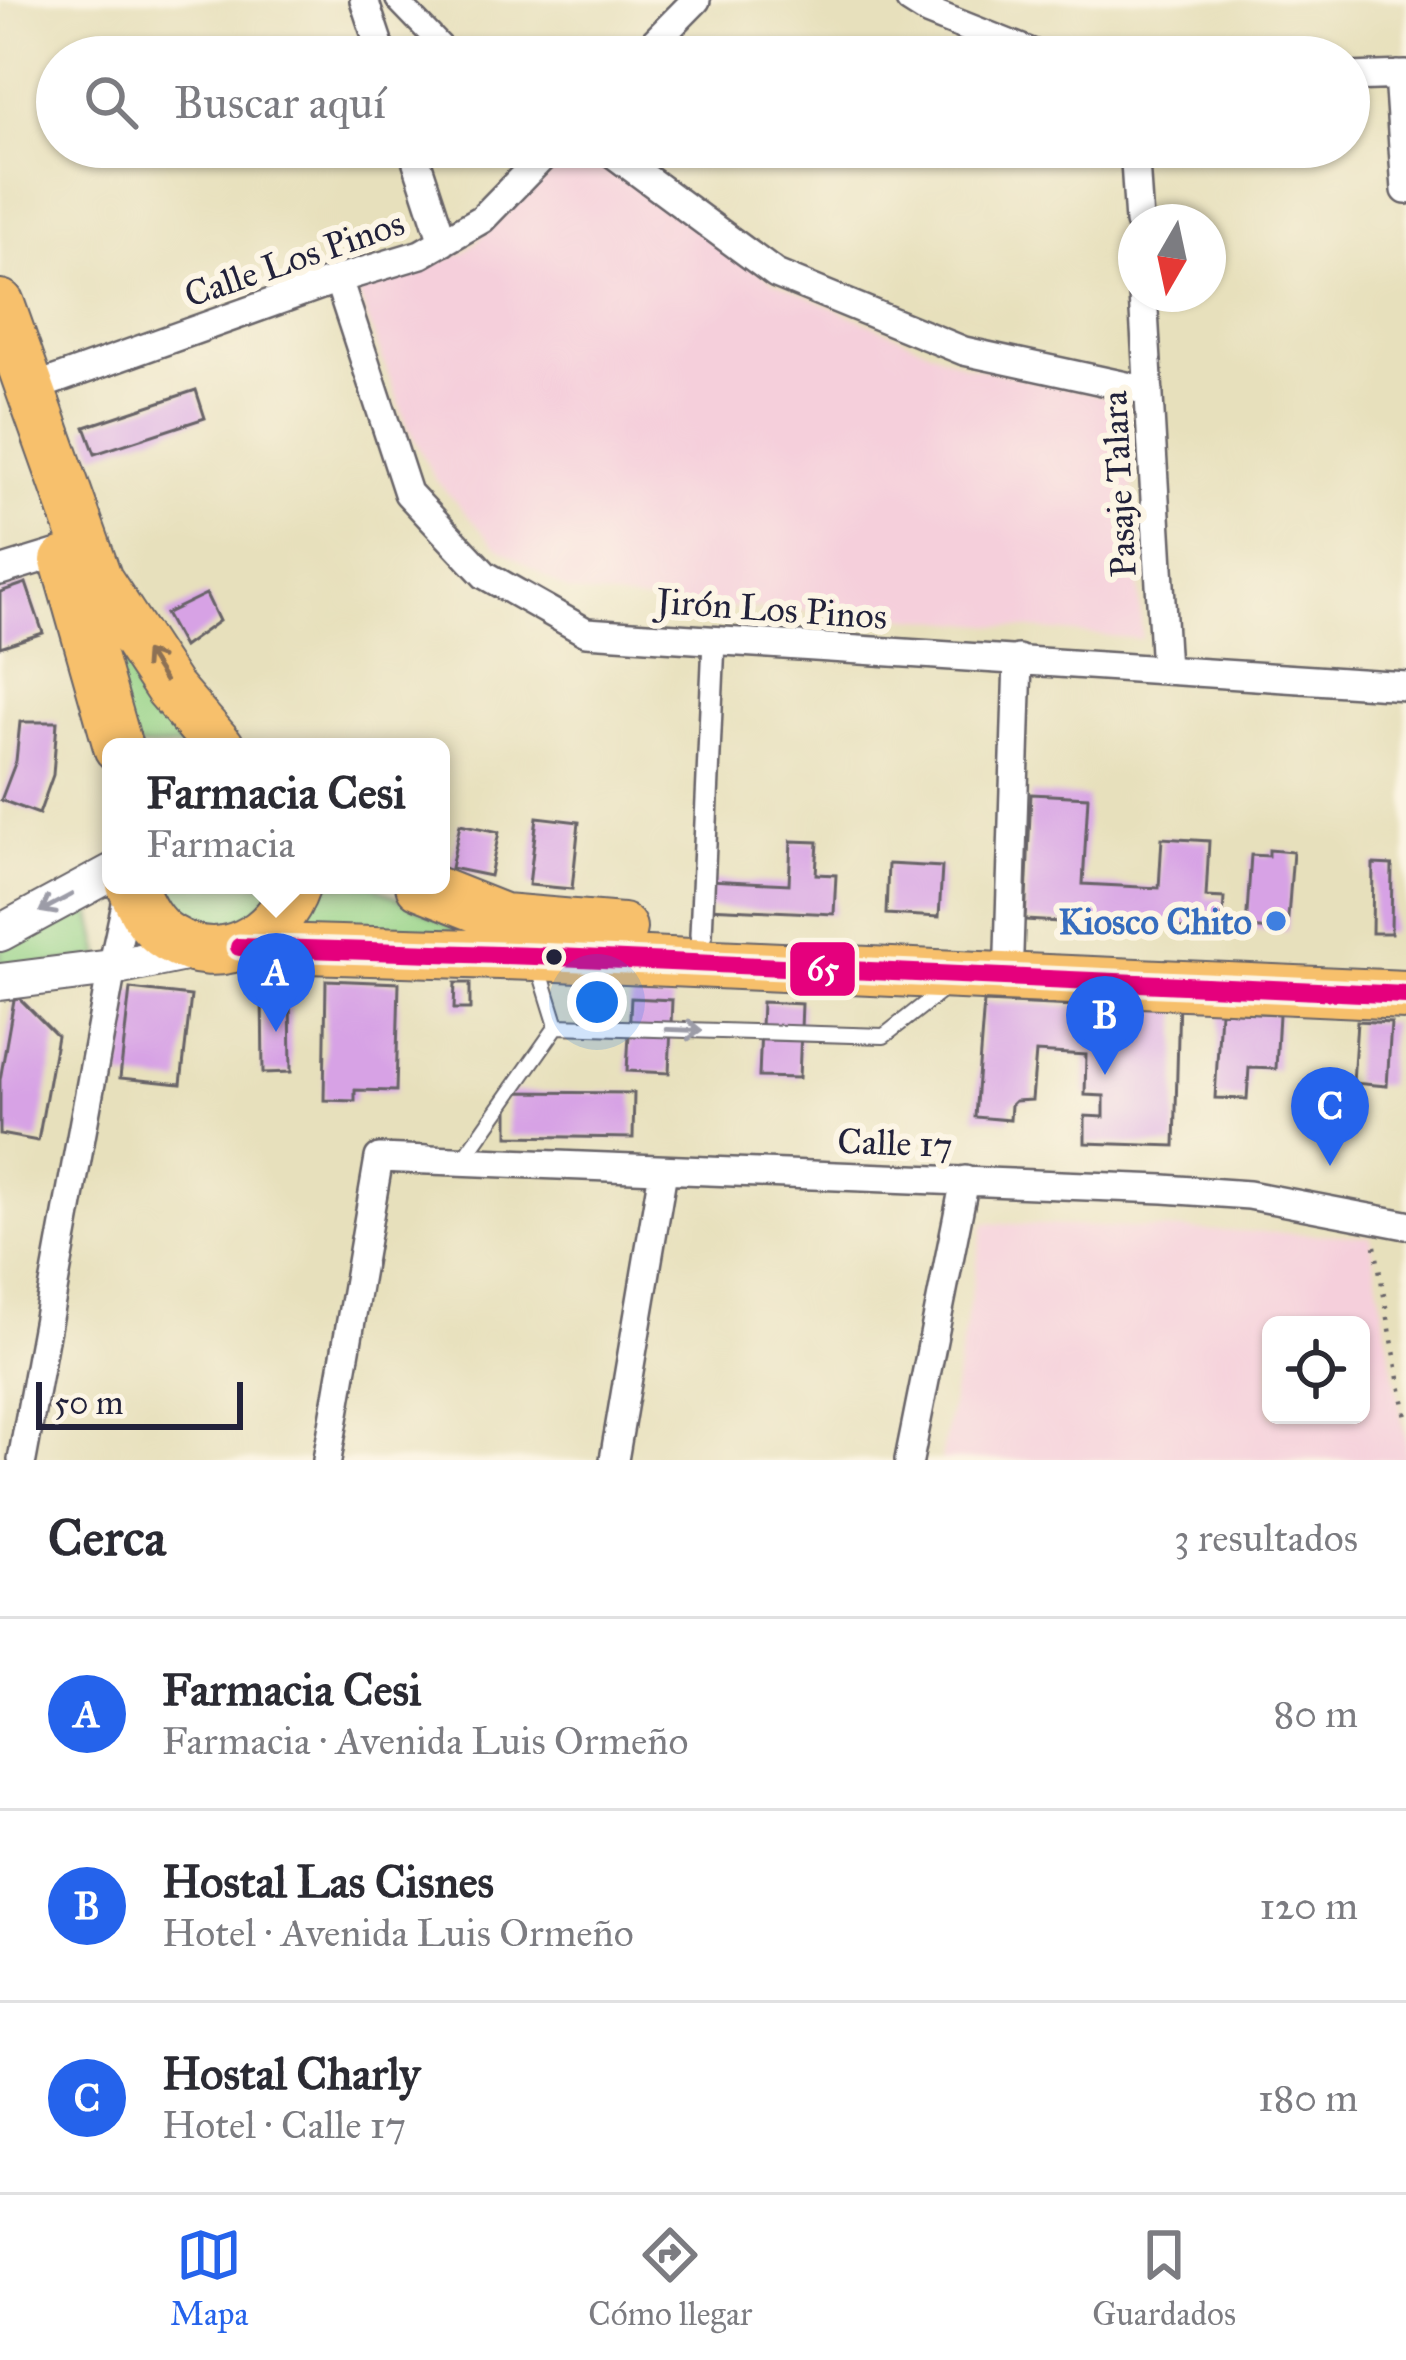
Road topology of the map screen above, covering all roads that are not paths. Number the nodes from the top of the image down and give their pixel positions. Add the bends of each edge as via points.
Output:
1 (364, 0) edge
2 (397, 0) edge
3 (696, 0) edge
4 (910, 0) edge
5 (376, 36) edge
6 (432, 36) edge
7 (661, 36) edge
8 (989, 36) edge
9 (1402, 75) edge
10 (1370, 76) edge
11 (419, 168) edge
12 (529, 168) edge
13 (632, 168) edge
14 (1135, 168) edge
15 (1406, 190) edge
16 (1138, 204) edge
17 (443, 242) junction
18 (338, 279) junction
19 (0, 304) edge
20 (1144, 312) edge
21 (15, 388) edge
22 (1149, 391) junction
23 (62, 552) junction
24 (0, 571) edge
25 (714, 640) junction
26 (1018, 659) junction
27 (1165, 670) junction
28 (1406, 686) edge
29 (116, 738) edge
30 (212, 738) edge
31 (102, 878) edge
32 (129, 894) edge
33 (135, 894) edge
34 (293, 894) edge
35 (443, 894) edge
36 (0, 933) edge
37 (701, 934) junction
38 (530, 938) junction
39 (219, 949) junction
40 (978, 959) junction
41 (1406, 964) edge
42 (112, 968) junction
43 (0, 982) edge
44 (1406, 995) edge
45 (557, 1026) junction
46 (463, 1160) junction
47 (663, 1171) junction
48 (965, 1180) junction
49 (1406, 1225) edge
50 (22, 1460) edge
51 (327, 1460) edge
52 (614, 1460) edge
53 (908, 1460) edge

1 - 5 street
2 - 6 street
3 - 7 street
4 - 8 street
9 - 10 street
9 - 15 street
11 - 17 street
12 - 17 street, Calle Los Pinos via 482,219
13 - 22 street via 776,274 964,351
14 - 16 street
17 - 18 street, Calle Los Pinos
18 - 21 street, Calle Los Pinos
18 - 25 street, Jirón Los Pinos via 408,493 485,575 586,632
19 - 21 highway
20 - 22 street, Pasaje Talara
21 - 23 highway
30 -> 21 highway via 98,580
22 - 27 street, Pasaje Talara
23 - 24 street
23 - 29 highway
25 - 26 street, Jirón Los Pinos
25 - 37 street
26 - 27 street, Jirón Los Pinos
26 - 40 street
27 - 28 street, Jirón Los Pinos
31 -> 36 street
32 - 42 street
33 - 39 highway via 168,938
34 - 39 highway via 268,932
35 - 38 highway
37 - 38 highway
37 - 40 highway
38 - 39 highway
38 - 40 highway
38 - 45 lane
39 - 42 street
40 - 41 highway
40 - 44 highway
45 -> 40 lane via 884,1036
42 - 43 street
42 - 50 street
45 - 46 lane
46 - 47 street, Calle 17
46 - 51 street, Calle 17 via 379,1158
47 - 48 street, Calle 17
47 - 52 street
48 - 49 street, Calle 17 via 1249,1196
48 - 53 street

